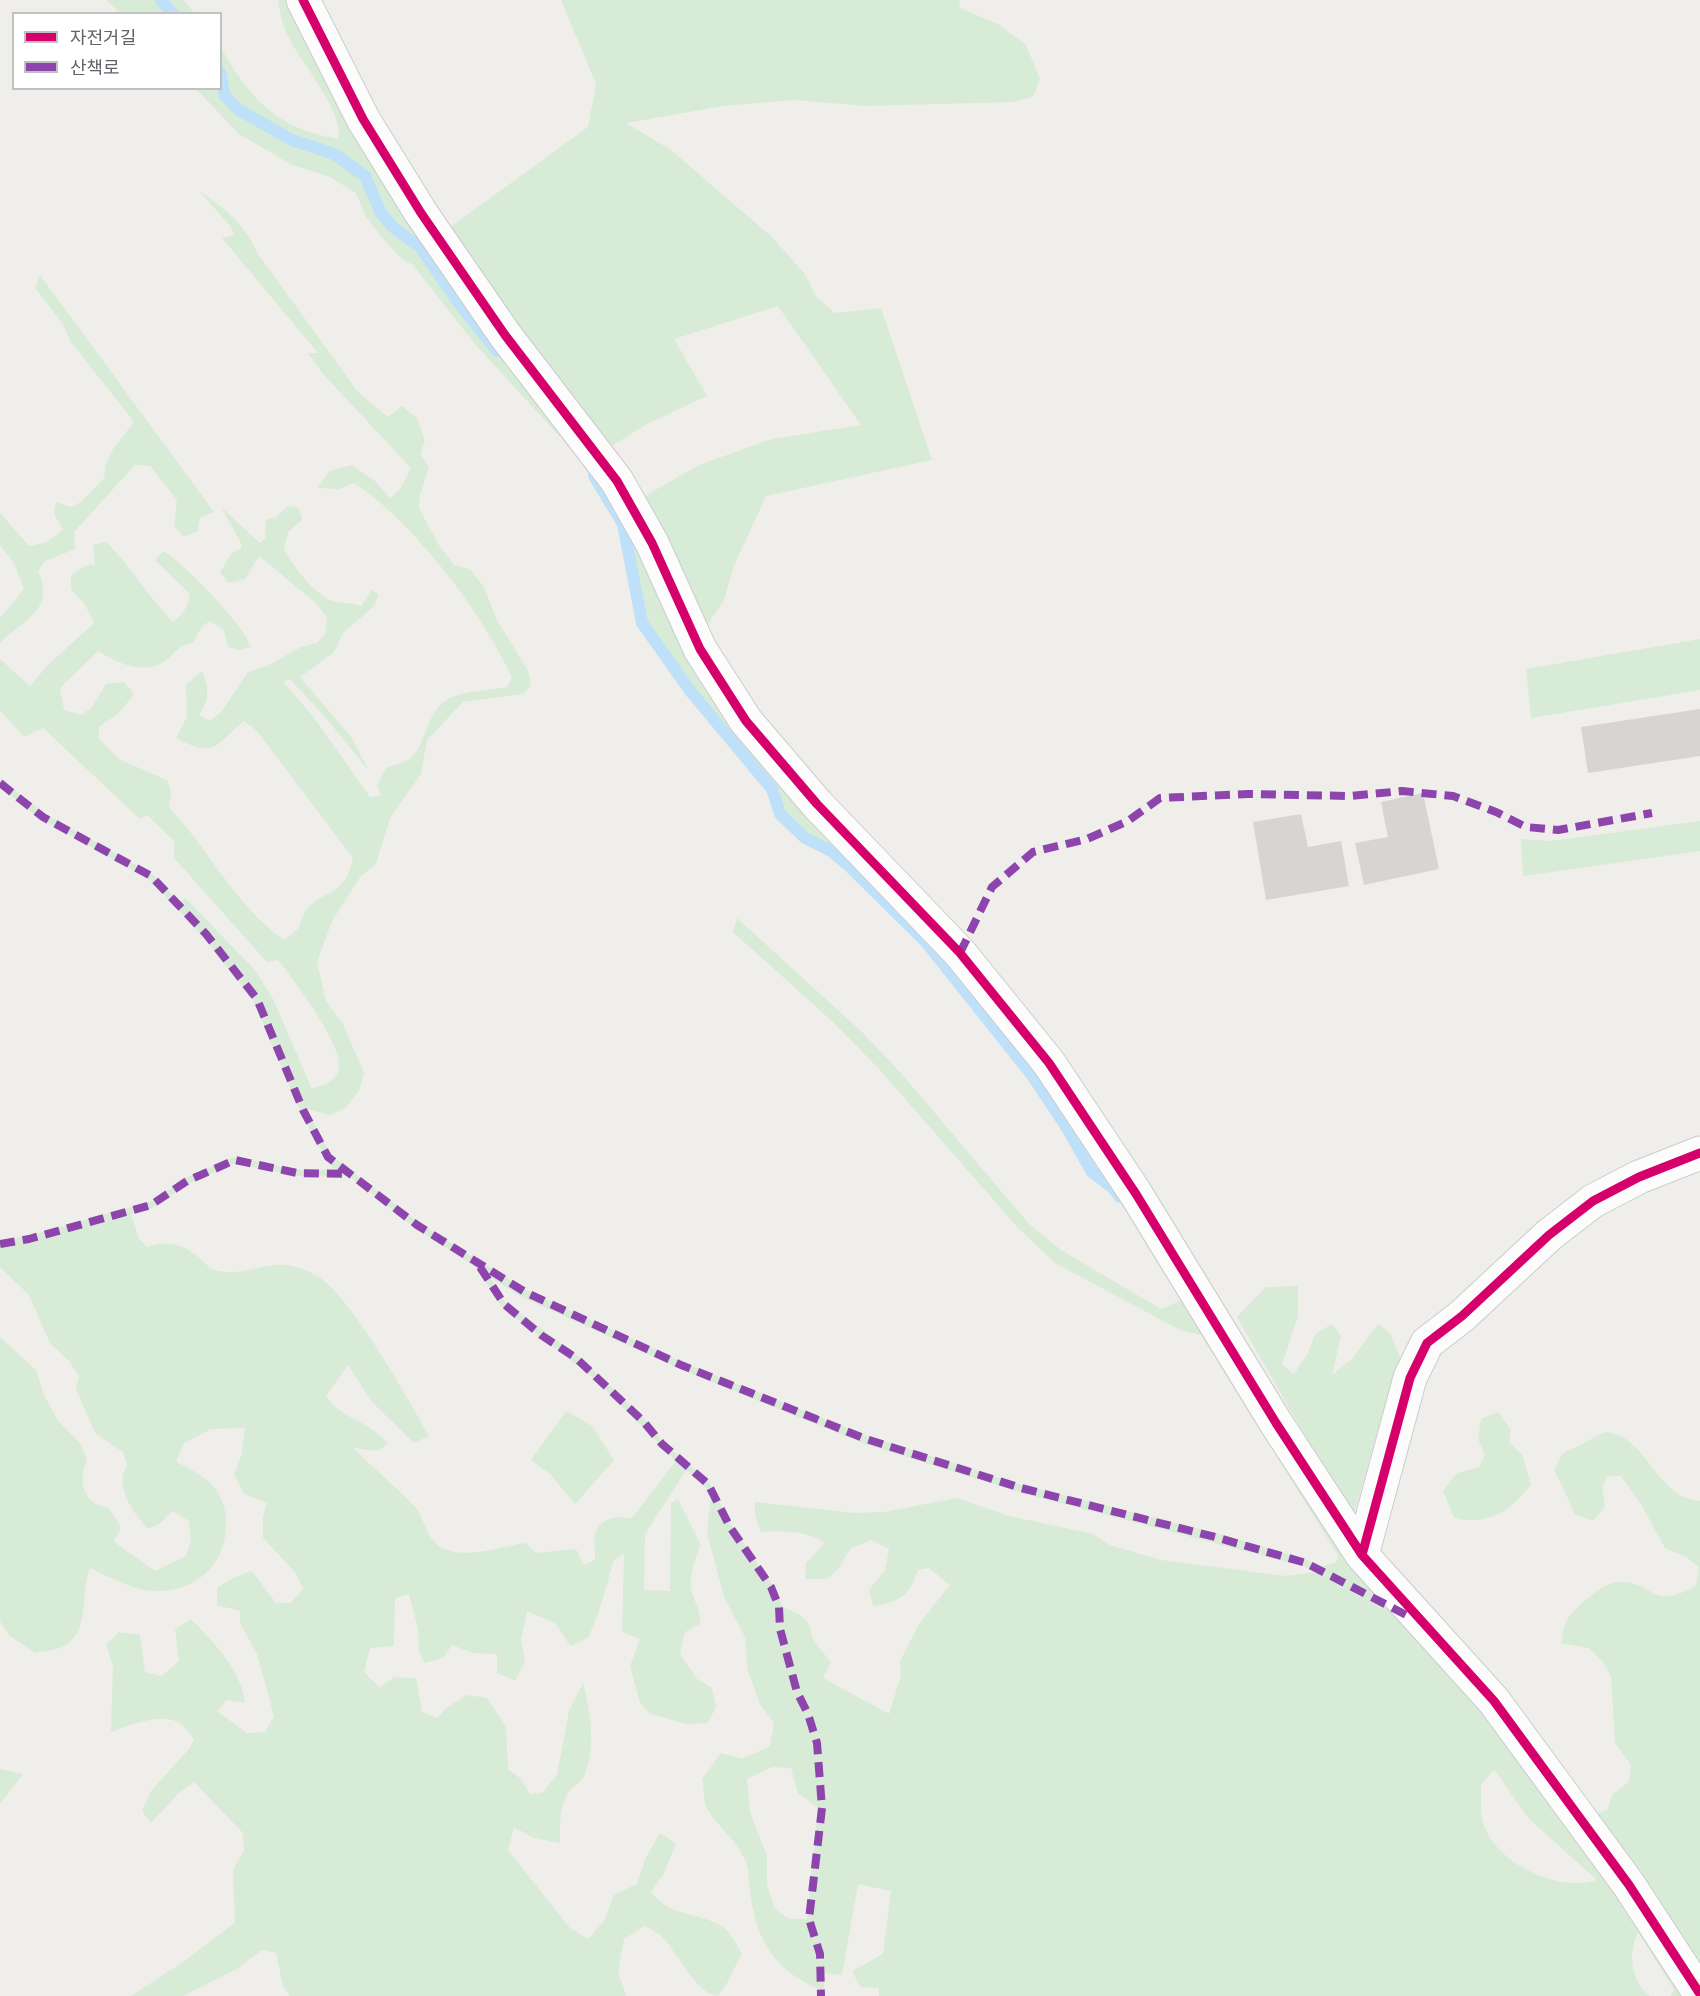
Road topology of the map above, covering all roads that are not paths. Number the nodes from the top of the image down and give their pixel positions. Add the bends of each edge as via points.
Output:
1 (303, 0) edge
2 (1700, 1153) edge
3 (1362, 1555) junction
4 (1700, 1994) edge

1 - 3 street via 363,119 421,213 505,335 617,481 652,543 700,649 746,721 817,804 960,953 1049,1063 1136,1194
2 - 3 street via 1639,1177 1593,1202 1549,1235 1427,1343 1410,1378
3 - 4 street via 1494,1701 1629,1885

